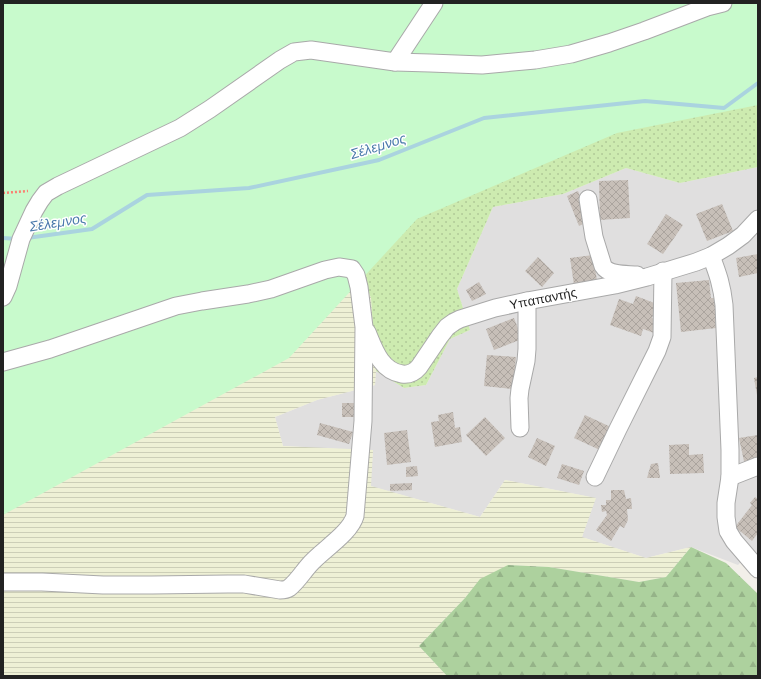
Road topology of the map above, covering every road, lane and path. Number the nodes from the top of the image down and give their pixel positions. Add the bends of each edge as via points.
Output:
1 (434, 3) edge
2 (723, 3) edge
3 (395, 62) junction
4 (588, 199) dead end
5 (758, 219) edge
6 (711, 256) junction
7 (663, 271) junction
8 (647, 277) junction
9 (3, 297) edge
10 (527, 301) junction
11 (364, 327) junction
12 (3, 362) edge
13 (520, 428) dead end
14 (758, 466) edge
15 (595, 477) dead end
16 (730, 477) junction
17 (758, 569) edge
18 (3, 582) edge

1 - 3 street
2 - 3 street via 571,54 482,65
3 - 9 street via 311,50 294,52 180,128 46,193 21,239
4 - 8 street via 594,237 604,269 614,273
5 - 6 street, Υπαπαντής via 743,235
6 - 7 street, Υπαπαντής
6 - 16 street via 720,281 724,305
7 - 8 street, Υπαπαντής
7 - 15 street via 662,337
8 - 10 street, Υπαπαντής
10 - 11 street, Υπαπαντής via 495,308 454,322 440,336 416,371 406,375 393,372 384,364
10 - 13 street via 526,361 519,398
11 - 12 street via 356,275 352,270 339,267 271,289 176,306
11 - 18 street via 363,420 355,516 343,534 312,562 288,589 244,584 103,585
14 - 16 street
16 - 17 street via 726,503 728,531

